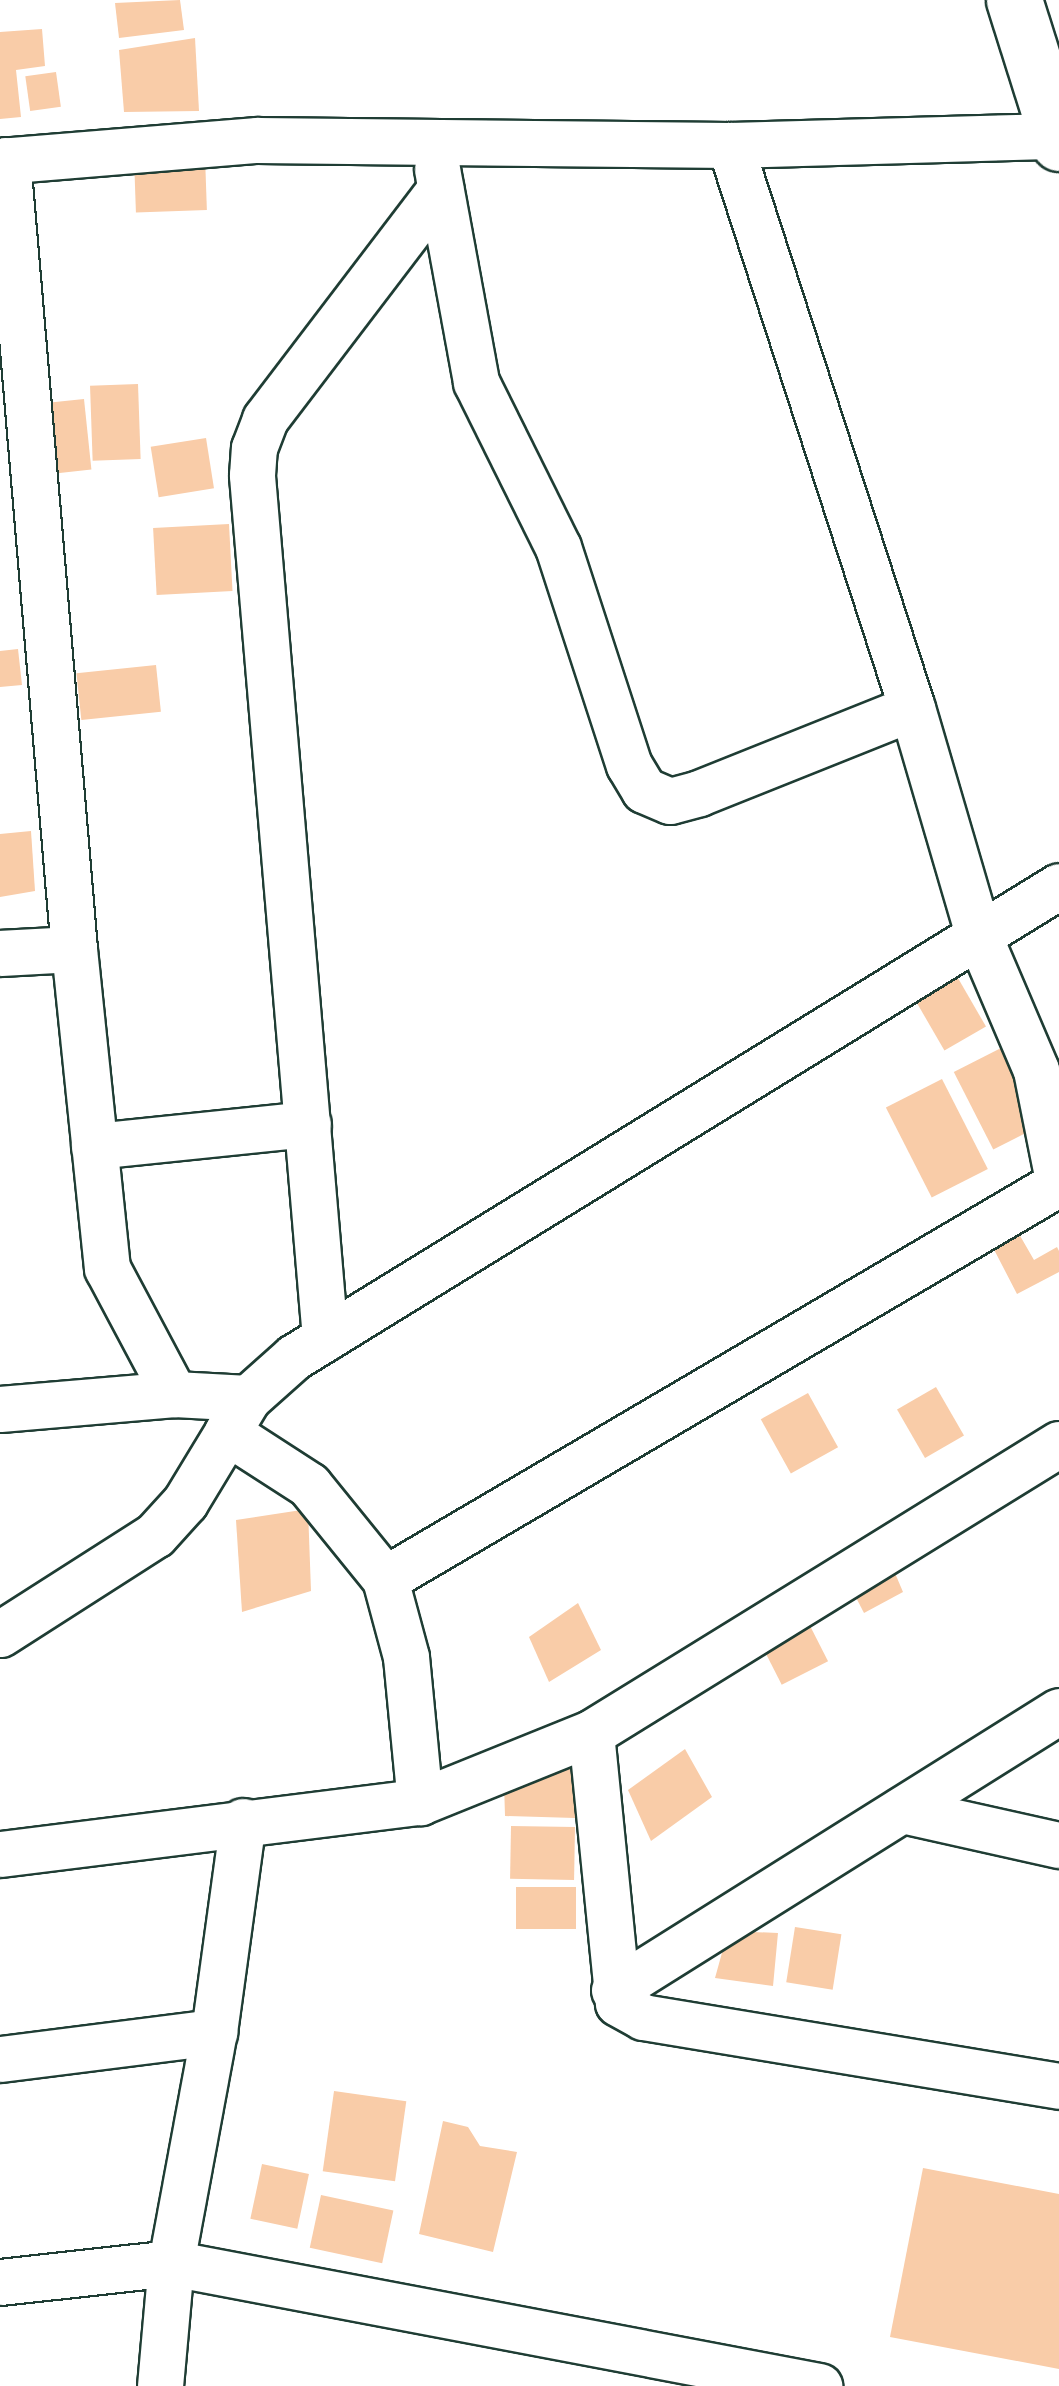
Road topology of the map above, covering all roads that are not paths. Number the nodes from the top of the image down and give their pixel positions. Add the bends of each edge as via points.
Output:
1 (1014, 0) edge
2 (1058, 139) edge
3 (432, 142) junction
4 (730, 146) junction
5 (4, 160) edge
6 (440, 189) junction
7 (912, 708) junction
8 (1059, 886) edge
9 (978, 934) junction
10 (74, 949) junction
11 (0, 953) edge
12 (308, 1124) junction
13 (94, 1146) junction
14 (1059, 1184) edge
15 (325, 1338) junction
16 (174, 1394) junction
17 (0, 1409) edge
18 (238, 1415) junction
19 (1059, 1444) edge
20 (384, 1579) junction
21 (0, 1634) edge
22 (1059, 1711) edge
23 (591, 1733) junction
24 (420, 1802) junction
25 (902, 1810) junction
26 (244, 1821) junction
27 (1059, 1845) edge
28 (0, 1854) edge
29 (614, 1990) junction
30 (214, 2032) junction
31 (0, 2060) edge
32 (1059, 2086) edge
33 (171, 2263) junction
34 (0, 2282) edge
35 (160, 2386) edge
36 (818, 2386) edge

1 - 2 street
2 - 4 street
3 - 4 street
3 - 5 street via 258,140
3 - 6 street
4 - 7 street
5 - 10 street
6 - 7 street via 476,382 558,547 630,766 644,790 670,800 699,794
6 - 12 street via 265,419 254,448
7 - 9 street
8 - 9 street
9 - 14 street via 1036,1070
9 - 15 street
10 - 11 street
10 - 13 street
12 - 13 street
12 - 15 street
13 - 16 street via 107,1268
14 - 20 street
15 - 18 street via 266,1378
16 - 17 street
16 - 18 street
18 - 20 street via 309,1485
18 - 21 street via 185,1502 155,1535
19 - 23 street
20 - 24 street via 406,1656
22 - 25 street
23 - 24 street
23 - 29 street
24 - 26 street
25 - 27 street
25 - 29 street
26 - 28 street
26 - 30 street
29 - 32 street via 618,2004 643,2018
30 - 31 street
30 - 33 street
33 - 34 street
33 - 35 street
33 - 36 street

